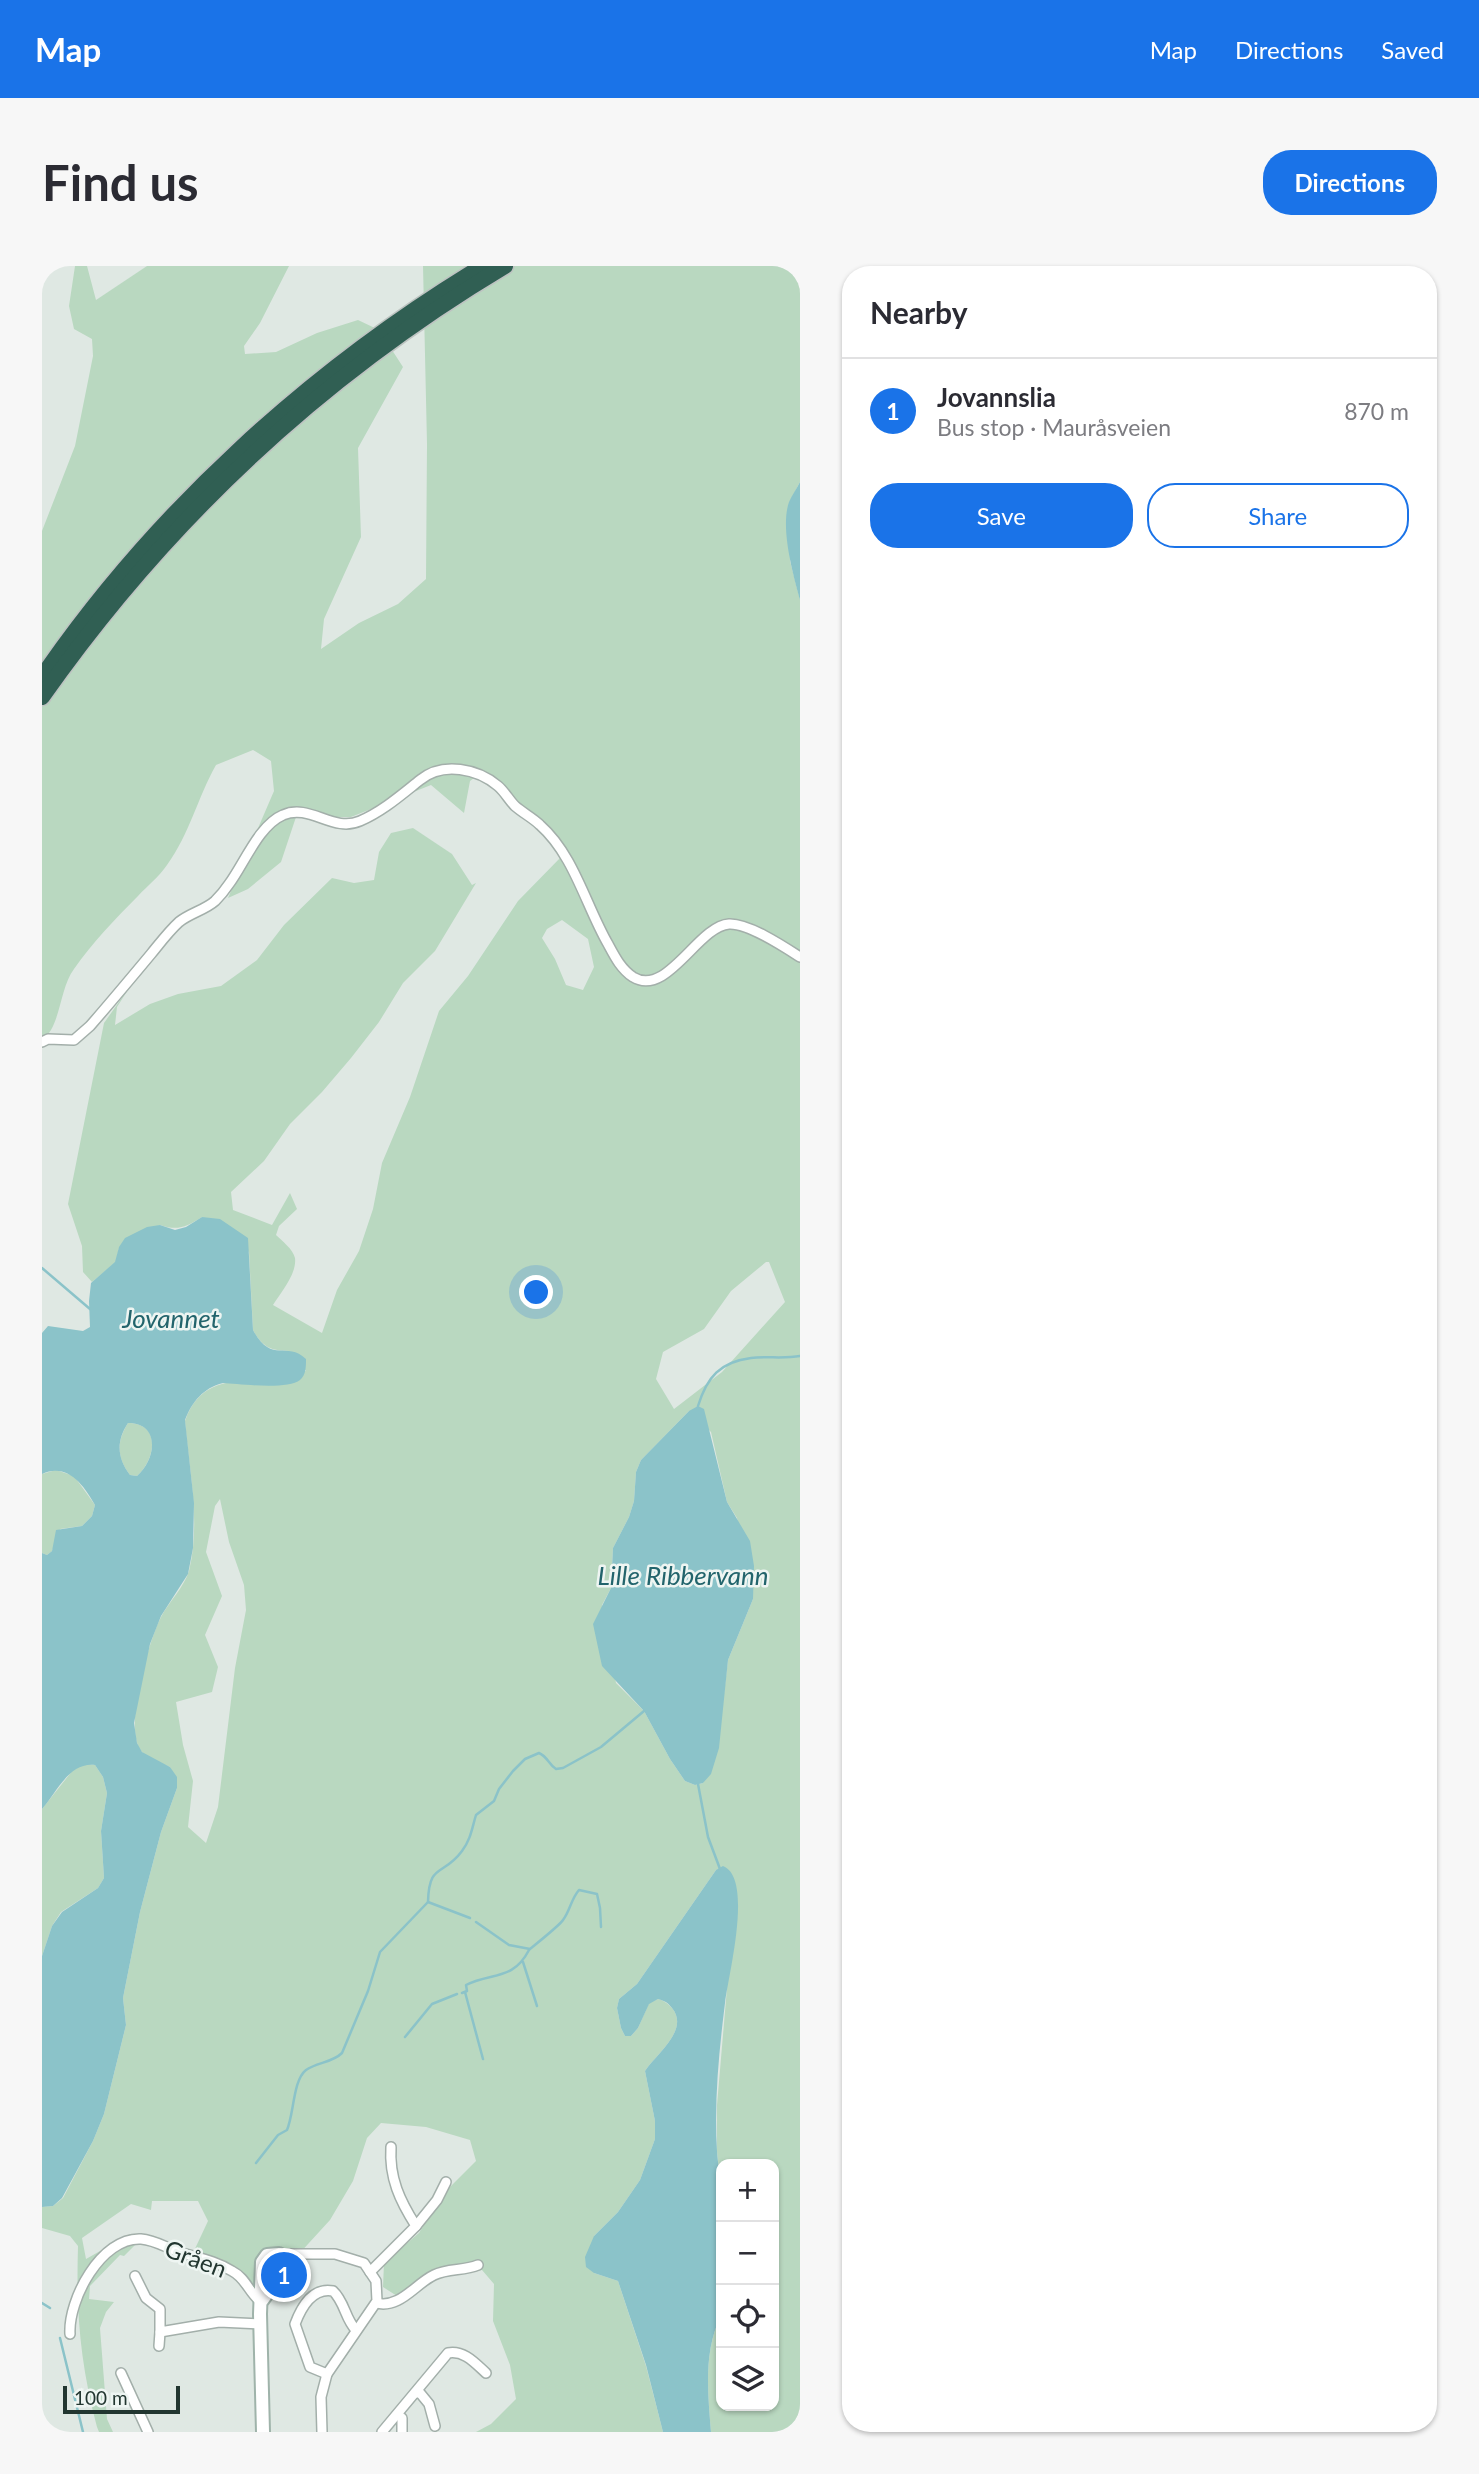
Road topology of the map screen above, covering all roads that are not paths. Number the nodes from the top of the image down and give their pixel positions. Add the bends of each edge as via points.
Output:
1 (483, 266) edge
2 (505, 266) edge
3 (42, 677) edge
4 (42, 697) edge
5 (800, 957) edge
6 (42, 1042) edge
7 (391, 2147) dead end
8 (446, 2182) dead end
9 (416, 2226) junction
10 (279, 2254) junction
11 (478, 2265) dead end
12 (370, 2272) junction
13 (135, 2276) dead end
14 (261, 2302) junction
15 (376, 2303) junction
16 (261, 2324) junction
17 (356, 2330) junction
18 (160, 2332) junction
19 (70, 2334) dead end
20 (159, 2346) dead end
21 (121, 2373) dead end
22 (486, 2373) dead end
23 (327, 2374) junction
24 (415, 2393) junction
25 (398, 2415) junction
26 (435, 2426) dead end
27 (148, 2432) edge
28 (263, 2432) edge
29 (322, 2432) edge
30 (382, 2432) edge
31 (402, 2432) edge

1 - 3 highway via 358,350 240,450 142,550
2 - 4 highway via 379,349 243,463 136,575
5 - 6 street via 731,923 711,931 659,977 636,979 615,958 570,867 542,826 488,779 472,771 450,769 429,774 397,800 352,824 304,812 272,822 214,902 178,923 90,1026 74,1040
7 - 9 street via 393,2179
8 - 9 street
9 - 12 street
10 - 12 street via 335,2254 364,2263
10 - 14 street via 285,2267
10 - 14 street via 264,2257
11 - 15 street via 434,2275 406,2296
12 - 15 street via 376,2281
13 - 18 street via 146,2298 160,2309
14 - 16 street
14 - 19 street, Gråen via 240,2276 220,2264 145,2239 132,2240 101,2259 89,2274 77,2296
15 - 17 street
16 - 18 street via 219,2322
16 - 28 street
17 - 23 street
17 - 23 street via 333,2291 317,2293 299,2313 295,2324 310,2367
18 - 20 street
21 - 27 street
22 - 24 street via 458,2351 448,2353
23 - 29 street via 321,2397
24 - 25 street
24 - 26 street via 429,2404
25 - 30 street
25 - 31 street

